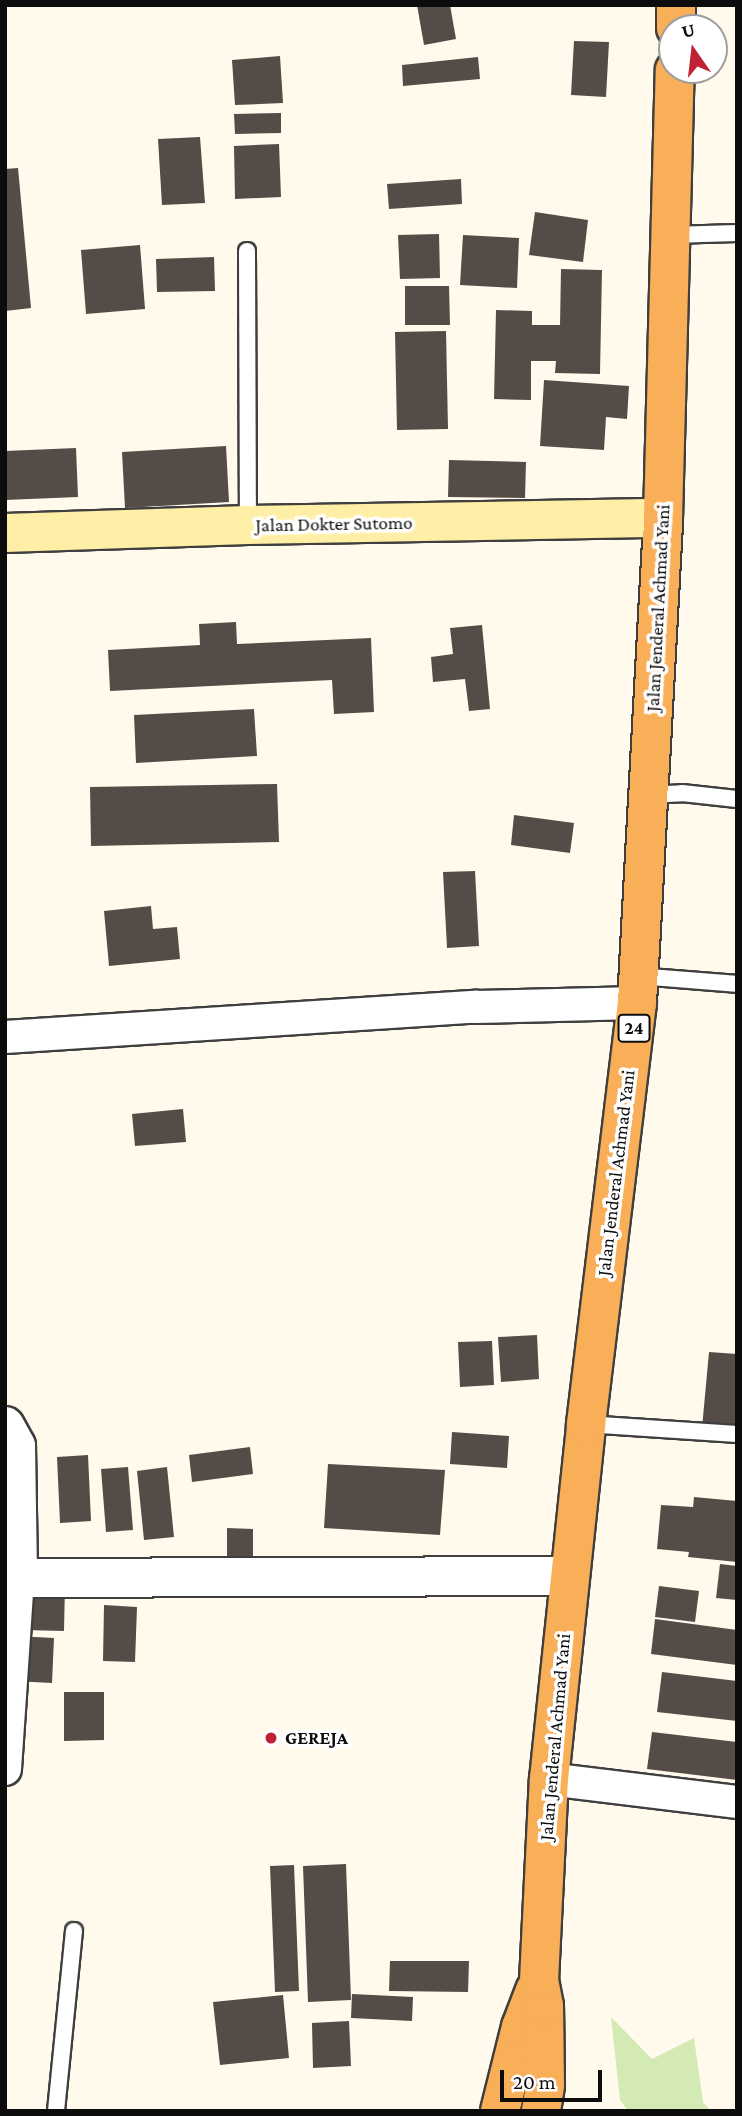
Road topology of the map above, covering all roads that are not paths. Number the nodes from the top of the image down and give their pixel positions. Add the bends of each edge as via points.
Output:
1 (675, 84) edge
2 (737, 233) edge
3 (671, 234) junction
4 (247, 251) dead end
5 (663, 518) junction
6 (248, 525) junction
7 (5, 533) edge
8 (648, 795) junction
9 (737, 799) edge
10 (737, 984) edge
11 (637, 990) junction
12 (5, 1037) edge
13 (586, 1424) junction
14 (5, 1426) edge
15 (737, 1434) edge
16 (570, 1576) junction
17 (18, 1578) junction
18 (5, 1769) edge
19 (550, 1779) junction
20 (737, 1802) edge
21 (74, 1931) dead end
22 (539, 1981) junction
23 (56, 2111) edge
24 (500, 2111) edge
25 (541, 2111) edge

1 - 3 highway, Jalan Jenderal Achmad Yani / 24
2 - 3 lane
3 - 5 highway, Jalan Jenderal Achmad Yani / 24
4 - 6 lane
5 - 6 main road, Jalan Dokter Sutomo
5 - 8 highway, Jalan Jenderal Achmad Yani / 24
6 - 7 main road, Jalan Dokter Sutomo
8 - 9 lane
8 - 11 highway, Jalan Jenderal Achmad Yani / 24
10 - 11 lane
11 - 12 street via 475,1007
11 - 13 highway, Jalan Jenderal Achmad Yani / 24
13 - 15 lane
13 - 16 highway, Jalan Jenderal Achmad Yani / 24
14 - 17 street via 16,1446
16 - 17 street
16 - 19 highway, Jalan Jenderal Achmad Yani / 24
17 - 18 street
19 - 20 street
19 - 22 highway, Jalan Jenderal Achmad Yani / 24
21 - 23 lane
22 - 24 highway, 24 via 521,2027
22 - 25 highway, 24 via 544,2006

